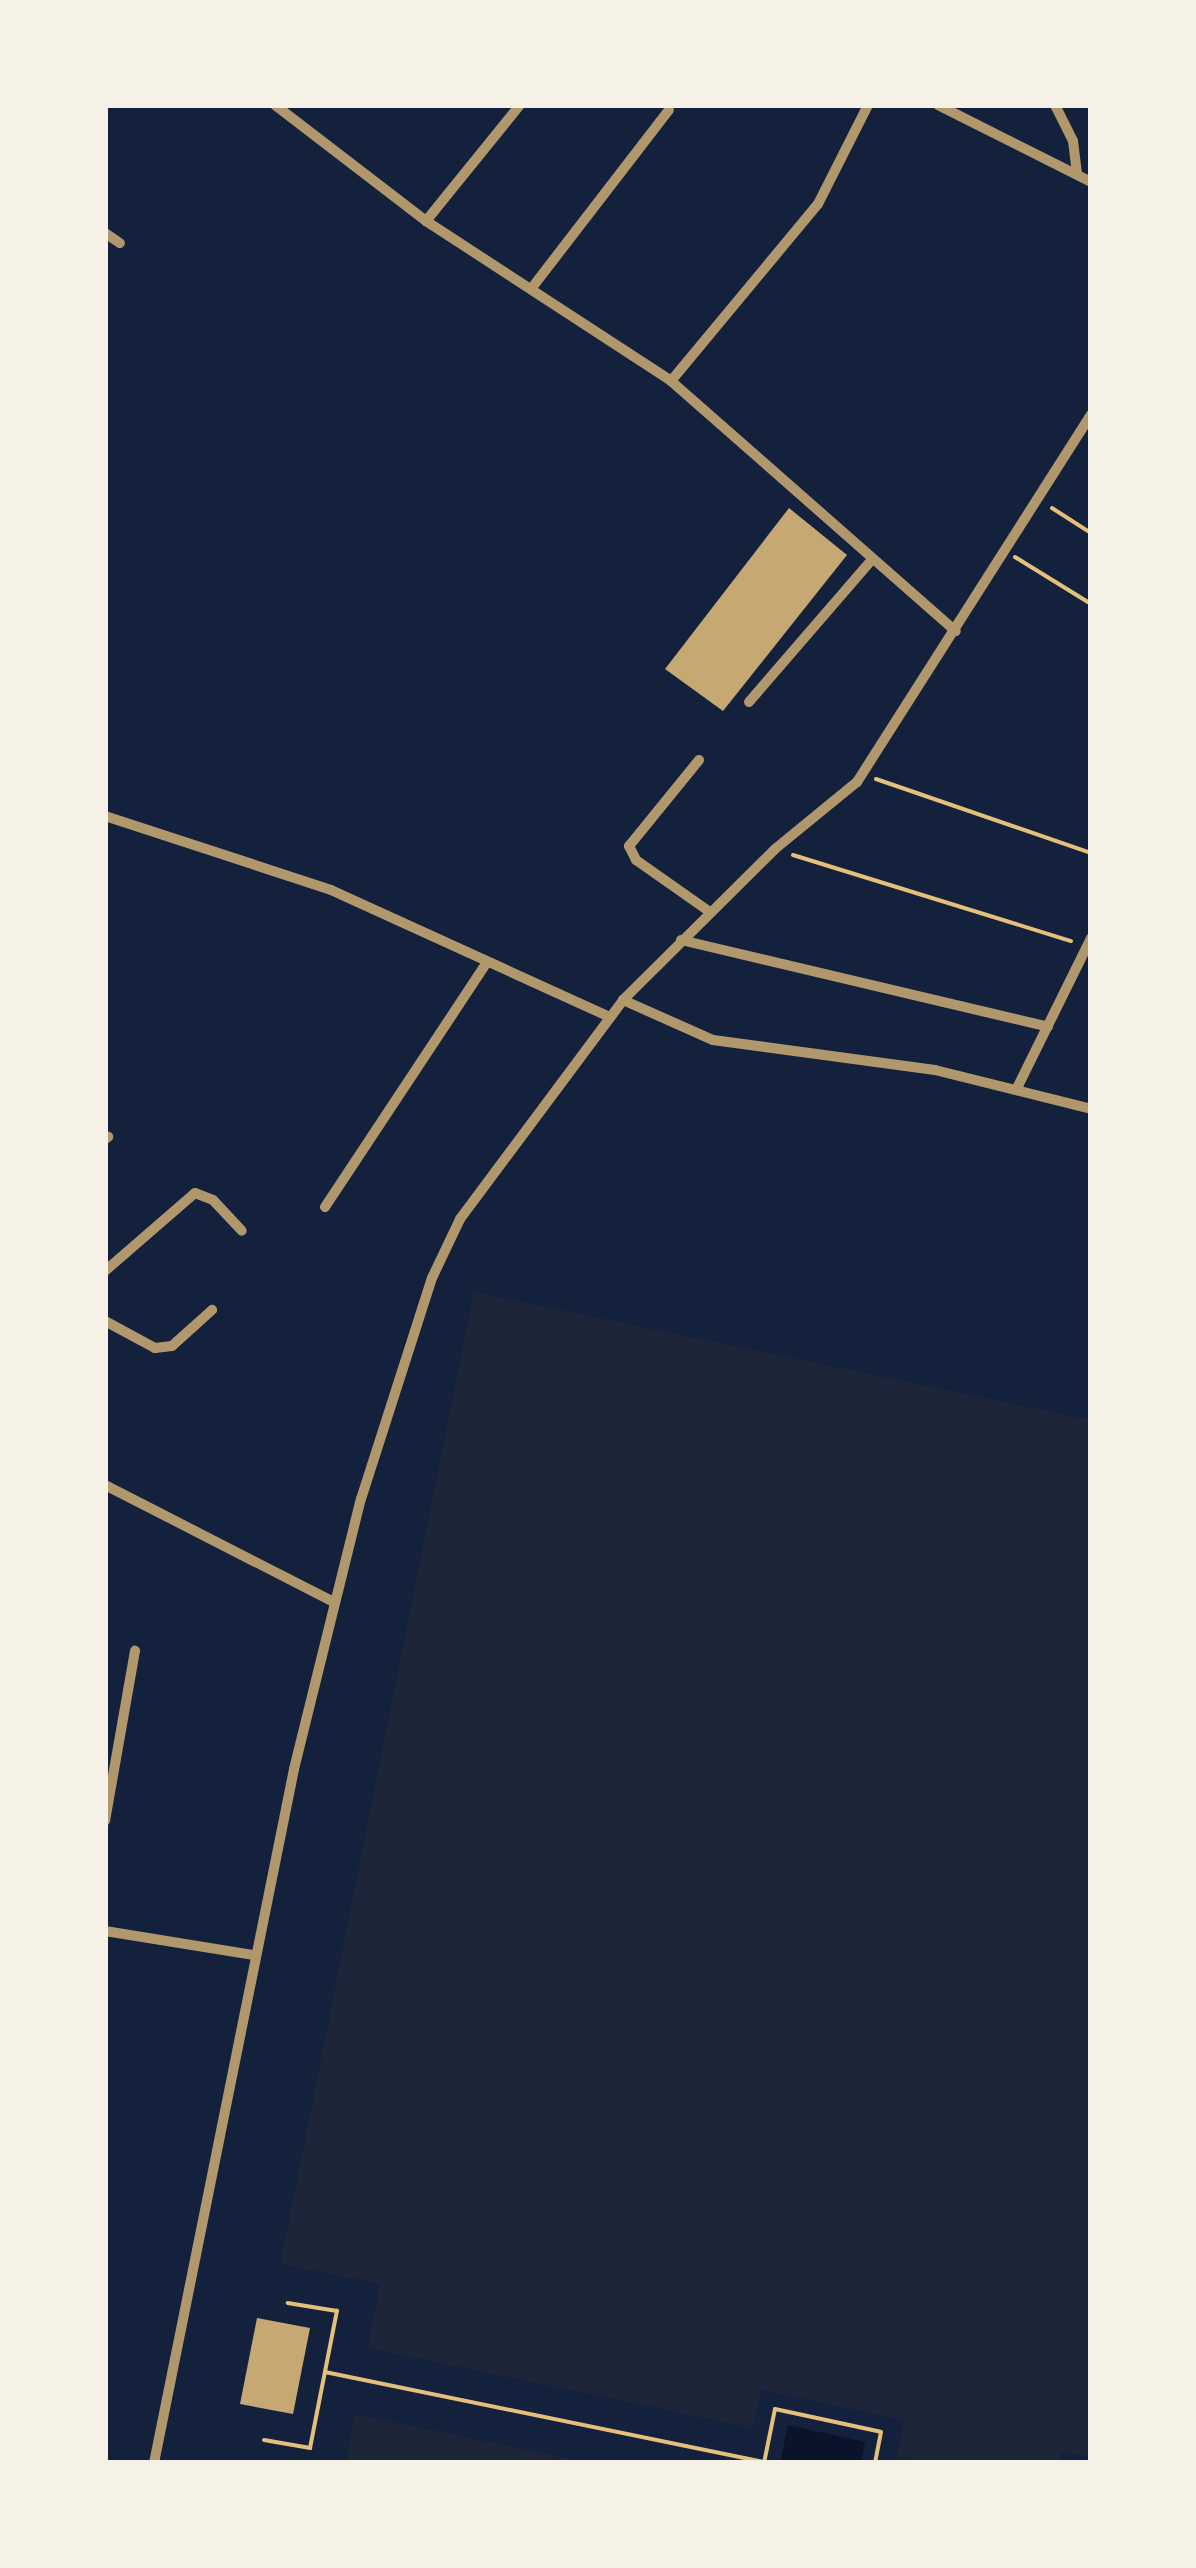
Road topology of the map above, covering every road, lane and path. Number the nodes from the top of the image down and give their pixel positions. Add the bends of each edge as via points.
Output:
1 (274, 105) edge
2 (520, 105) edge
3 (868, 105) edge
4 (938, 105) edge
5 (1055, 105) edge
6 (670, 110) dead end
7 (1076, 174) junction
8 (1091, 182) edge
9 (426, 221) junction
10 (105, 233) edge
11 (120, 244) dead end
12 (531, 288) junction
13 (671, 381) junction
14 (1091, 414) edge
15 (1039, 500) junction
16 (1091, 533) edge
17 (1006, 552) junction
18 (870, 562) junction
19 (1091, 604) edge
20 (956, 631) junction
21 (749, 702) dead end
22 (699, 760) dead end
23 (862, 774) junction
24 (105, 816) edge
25 (774, 849) junction
26 (1091, 853) edge
27 (710, 912) junction
28 (680, 940) junction
29 (1089, 942) edge
30 (487, 962) junction
31 (622, 1000) junction
32 (610, 1017) junction
33 (1048, 1027) junction
34 (1018, 1086) junction
35 (1091, 1108) edge
36 (325, 1208) dead end
37 (242, 1231) dead end
38 (105, 1272) edge
39 (212, 1310) dead end
40 (105, 1321) edge
41 (105, 1484) edge
42 (334, 1602) junction
43 (135, 1652) dead end
44 (105, 1821) edge
45 (105, 1931) edge
46 (254, 1955) junction
47 (288, 2302) dead end
48 (325, 2372) junction
49 (264, 2440) dead end
50 (764, 2462) edge
51 (154, 2463) edge
52 (875, 2463) edge

1 - 9 street
2 - 9 street
3 - 13 street via 818,204
4 - 7 street
5 - 7 street via 1073,141
6 - 12 street
7 - 8 street
9 - 12 street
10 - 11 street
12 - 13 street
13 - 18 street
14 - 15 street
15 - 16 path
15 - 17 street
17 - 19 path
17 - 20 street
18 - 20 street
18 - 21 street
20 - 23 street
22 - 27 street via 629,846 636,860
23 - 25 street
23 - 26 path
24 - 30 street via 332,890
25 - 27 street
25 - 29 path
27 - 28 street
28 - 31 street
28 - 33 street
29 - 33 street
30 - 32 street
30 - 36 street
31 - 32 street
31 - 34 street via 748,1048 876,1060
32 - 42 street via 460,1218 392,1394
33 - 34 street
34 - 35 street
37 - 38 street via 214,1200 194,1193
39 - 40 street via 172,1346 155,1348
41 - 42 street
42 - 46 street
43 - 44 street
45 - 46 street
46 - 51 street
47 - 48 path via 337,2311
48 - 49 path via 310,2448
48 - 50 path
50 - 52 path via 775,2410 882,2432

